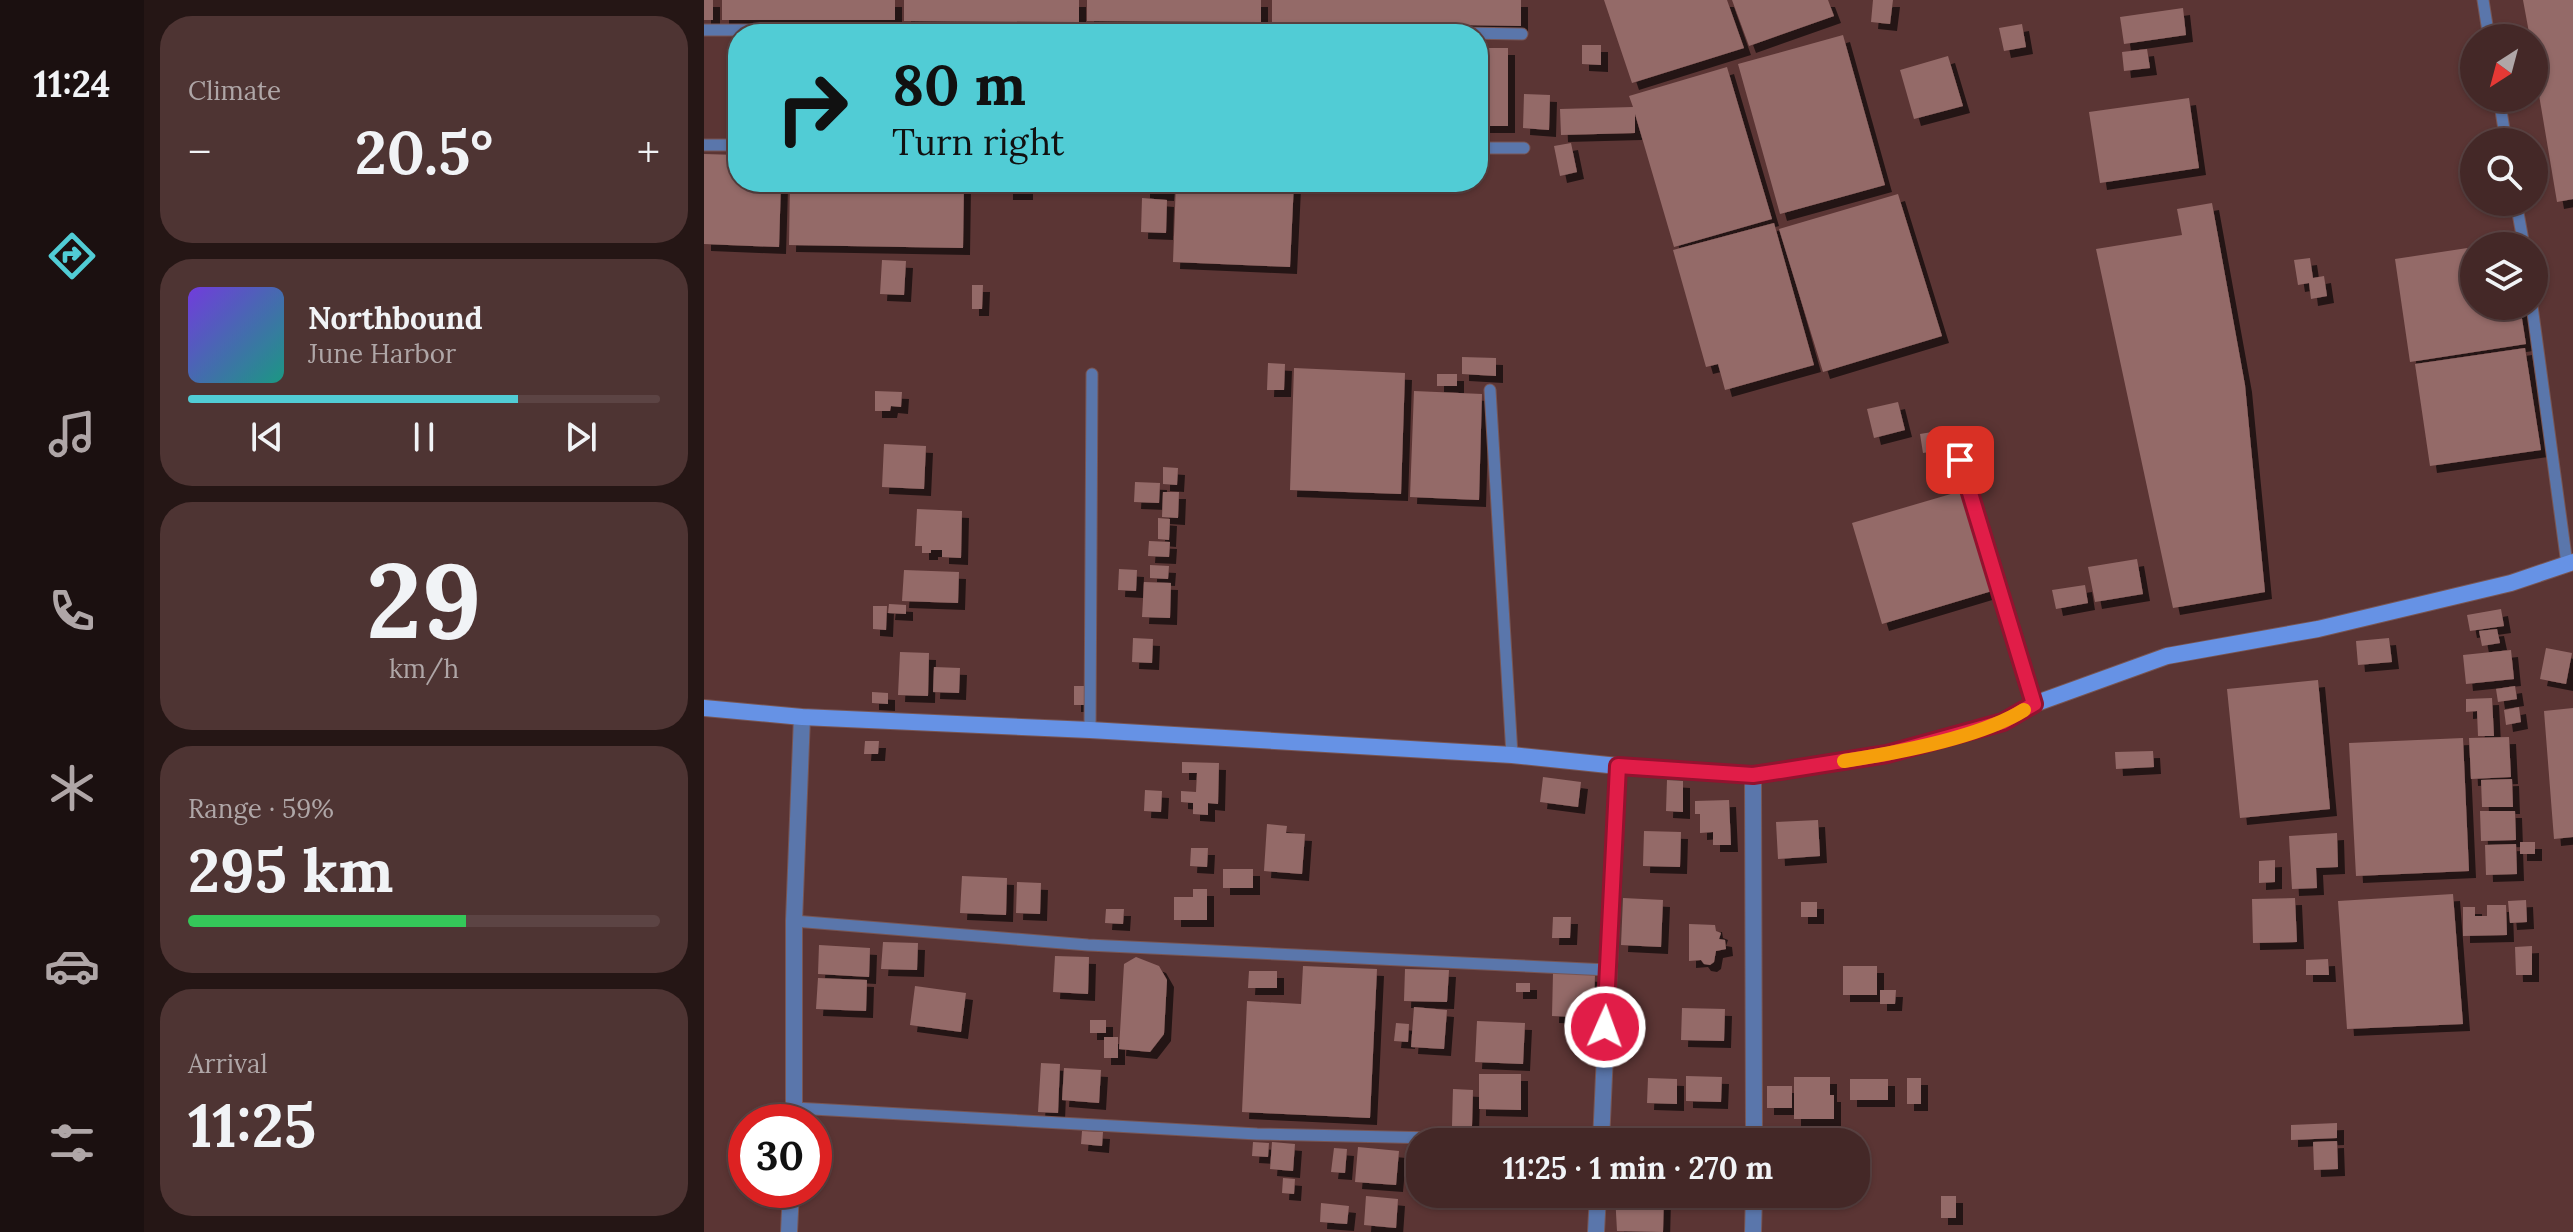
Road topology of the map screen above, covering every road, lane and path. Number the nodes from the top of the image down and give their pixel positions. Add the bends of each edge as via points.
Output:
1 (2483, 0) edge
2 (2487, 24) edge
3 (704, 30) edge
4 (728, 30) edge
5 (1488, 33) edge
6 (1522, 34) dead end
7 (704, 145) edge
8 (728, 145) edge
9 (1488, 148) edge
10 (1524, 148) dead end
11 (2534, 320) edge
12 (1092, 374) dead end
13 (1490, 390) dead end
14 (1960, 460) dead end
15 (2570, 563) edge
16 (2034, 704) junction
17 (704, 708) edge
18 (802, 717) junction
19 (1090, 730) junction
20 (1512, 755) junction
21 (1618, 766) junction
22 (1753, 775) junction
23 (794, 921) junction
24 (1608, 970) junction
25 (795, 1104) edge
26 (832, 1117) edge
27 (1602, 1128) edge
28 (1754, 1128) edge
29 (1406, 1139) edge
30 (790, 1208) edge
31 (1597, 1208) edge
32 (1754, 1208) edge
33 (789, 1232) edge
34 (1596, 1232) edge
35 (1753, 1232) edge

1 - 2 lane
3 - 4 lane
5 - 6 lane
7 - 8 lane
9 - 10 lane
11 - 15 lane
12 - 19 lane
13 - 20 lane
14 - 16 lane
15 - 16 street via 2511,583 2318,629 2167,656
16 - 22 street via 2003,722 1887,754
17 - 18 street
18 - 19 street
18 - 23 street
19 - 20 street
20 - 21 street
21 - 22 street
21 - 24 street
22 - 28 street
23 - 24 lane via 1088,945
23 - 25 street
24 - 27 street
26 - 29 lane
30 - 33 street
31 - 34 street
32 - 35 street

